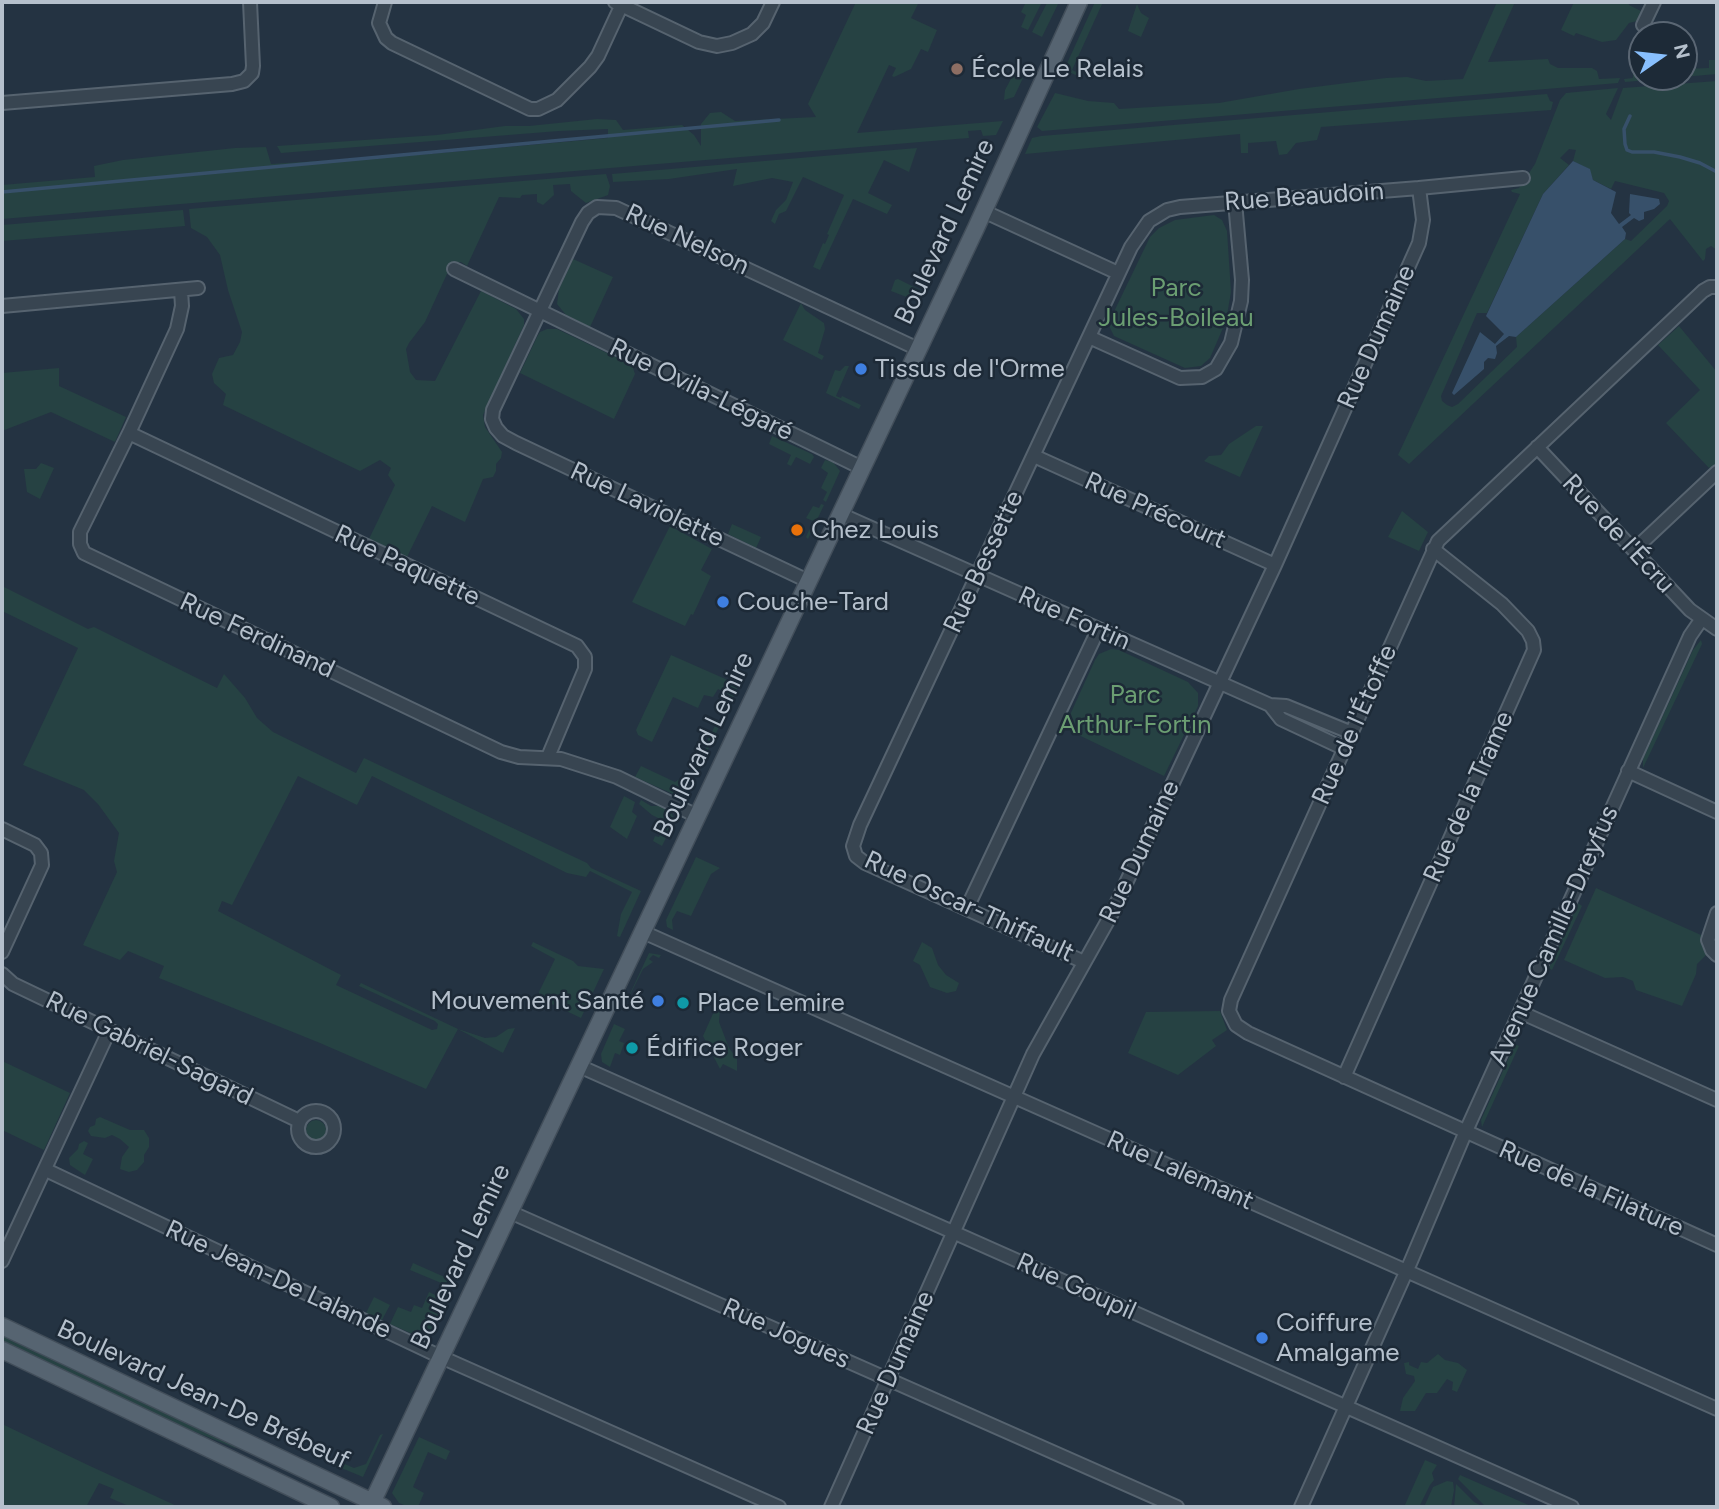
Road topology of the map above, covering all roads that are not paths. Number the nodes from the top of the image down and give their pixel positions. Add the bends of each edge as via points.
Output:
1 (250, 2) edge
2 (385, 2) edge
3 (773, 2) edge
4 (1079, 2) edge
5 (1654, 2) edge
6 (620, 3) edge
7 (1645, 21) edge
8 (2, 103) edge
9 (1523, 178) dead end
10 (1419, 188) junction
11 (1235, 202) junction
12 (983, 211) junction
13 (454, 269) dead end
14 (1118, 273) junction
15 (1717, 287) edge
16 (198, 288) dead end
17 (181, 290) junction
18 (2, 306) edge
19 (540, 311) junction
20 (1089, 337) junction
21 (918, 349) junction
22 (493, 422) joint
23 (129, 433) junction
24 (1537, 447) junction
25 (1034, 456) junction
26 (862, 468) junction
27 (1717, 472) edge
28 (840, 514) junction
29 (1433, 549) junction
30 (1634, 550) junction
31 (1275, 565) junction
32 (977, 575) junction
33 (808, 580) junction
34 (1701, 620) junction
35 (1717, 629) edge
36 (1098, 630) junction
37 (1220, 684) junction
38 (1270, 705) junction
39 (1352, 733) junction
40 (1345, 749) junction
41 (548, 757) junction
42 (1628, 771) junction
43 (1717, 812) edge
44 (697, 816) junction
45 (2, 829) edge
46 (854, 852) joint
47 (967, 908) junction
48 (1717, 914) edge
49 (642, 932) junction
50 (2, 952) edge
51 (1717, 955) edge
52 (1084, 962) junction
53 (2, 974) edge
54 (1520, 1012) junction
55 (109, 1031) junction
56 (579, 1066) junction
57 (1343, 1077) junction
58 (1014, 1097) junction
59 (1717, 1100) edge
60 (299, 1121) dead end
61 (1465, 1132) junction
62 (46, 1170) junction
63 (510, 1212) junction
64 (954, 1233) junction
65 (1717, 1245) edge
66 (2, 1261) edge
67 (1406, 1272) junction
68 (2, 1326) edge
69 (2, 1350) edge
70 (441, 1357) junction
71 (888, 1380) junction
72 (1346, 1407) junction
73 (1717, 1409) edge
74 (375, 1505) edge
75 (331, 1507) edge
76 (779, 1507) edge
77 (831, 1507) edge
78 (1177, 1507) edge
79 (1301, 1507) edge
80 (1572, 1507) edge

1 - 8 street via 253,66 248,78 232,84
2 - 6 street via 379,23 392,43 530,109 557,100 590,67
3 - 6 street via 755,31 722,46 699,42
4 - 12 main road, Boulevard Lemire
5 - 7 street
9 - 10 street, Rue Beaudoin
10 - 11 street, Rue Beaudoin
10 - 31 street, Rue Dumaine via 1423,220 1419,243
11 - 14 street, Rue Beaudoin via 1174,208 1154,217 1140,232
11 - 20 street via 1241,301 1231,343 1216,369 1202,377 1180,378
12 - 14 street
12 - 21 main road, Boulevard Lemire
13 - 19 street, Rue Ovila-Légaré
14 - 20 street, Rue Bessette
15 - 24 street, Rue de l'Étoffe via 1703,291
16 - 17 street
17 - 18 street
17 - 23 street, Rue Ferdinand via 177,329
19 - 21 street, Rue Nelson via 584,219 597,207 610,206
19 - 22 street, Rue Nelson via 493,410
19 - 26 street, Rue Ovila-Légaré
20 - 25 street, Rue Bessette
21 - 26 main road, Boulevard Lemire
22 - 33 street, Rue Laviolette via 507,438
23 - 41 street, Rue Paquette via 580,649 586,659 585,670
23 - 41 street, Rue Ferdinand via 80,532 87,555 501,752
24 - 29 street, Rue de l'Étoffe
24 - 30 street, Rue de l'Écru
25 - 31 street, Rue Précourt
25 - 32 street, Rue Bessette
26 - 28 main road, Boulevard Lemire
27 - 30 street
28 - 32 street, Rue Fortin
28 - 33 main road, Boulevard Lemire
29 - 39 street, Rue de l'Étoffe
29 - 57 street, Rue de la Trame via 1502,604 1528,631 1534,650
30 - 34 street, Rue de l'Écru
31 - 37 street, Rue Dumaine
32 - 36 street, Rue Fortin
32 - 46 street, Rue Bessette via 860,825
33 - 44 main road, Boulevard Lemire
34 - 35 street
34 - 42 street, Avenue Camille-Dreyfus
36 - 37 street, Rue Fortin
36 - 47 street
37 - 38 street, Rue Fortin
37 - 52 street, Rue Dumaine via 1111,915
38 - 39 street, Rue Fortin
38 - 40 street, Rue Fortin via 1281,719
39 - 40 street, Rue de l'Étoffe
40 - 57 street, Rue de l'Étoffe via 1229,1011 1236,1025 1248,1033
41 - 44 street, Rue Ferdinand via 617,777
42 - 43 street
42 - 54 street, Avenue Camille-Dreyfus
44 - 49 main road, Boulevard Lemire
45 - 50 street via 35,845 43,861
46 - 47 street, Rue Oscar-Thiffault via 865,863
47 - 52 street, Rue Oscar-Thiffault
48 - 51 street via 1708,940
49 - 56 main road, Boulevard Lemire
49 - 58 street, Rue Lalemant
52 - 58 street, Rue Dumaine via 1049,1021
53 - 55 street, Rue Gabriel-Sagard via 13,984
54 - 59 street
54 - 61 street, Avenue Camille-Dreyfus
55 - 60 street, Rue Gabriel-Sagard
55 - 62 street
56 - 63 main road, Boulevard Lemire
56 - 64 street, Rue Goupil
57 - 61 street, Rue de l'Étoffe
58 - 64 street, Rue Dumaine
58 - 67 street, Rue Lalemant
61 - 65 street, Rue de la Filature
61 - 67 street, Avenue Camille-Dreyfus
62 - 66 street
62 - 70 street, Rue Jean-De Lalande
63 - 70 main road, Boulevard Lemire
63 - 71 street, Rue Jogues
64 - 71 street, Rue Dumaine
64 - 72 street, Rue Goupil
67 - 72 street, Avenue Camille-Dreyfus
67 - 73 street, Rue Lalemant
68 - 74 main road, Boulevard Jean-De Brébeuf
69 - 75 main road, Boulevard Jean-De Brébeuf
70 - 74 main road, Boulevard Lemire
70 - 76 street, Rue Jean-De Lalande
71 - 77 street, Rue Dumaine
71 - 78 street, Rue Jogues
72 - 79 street, Avenue Camille-Dreyfus
72 - 80 street, Rue Goupil

